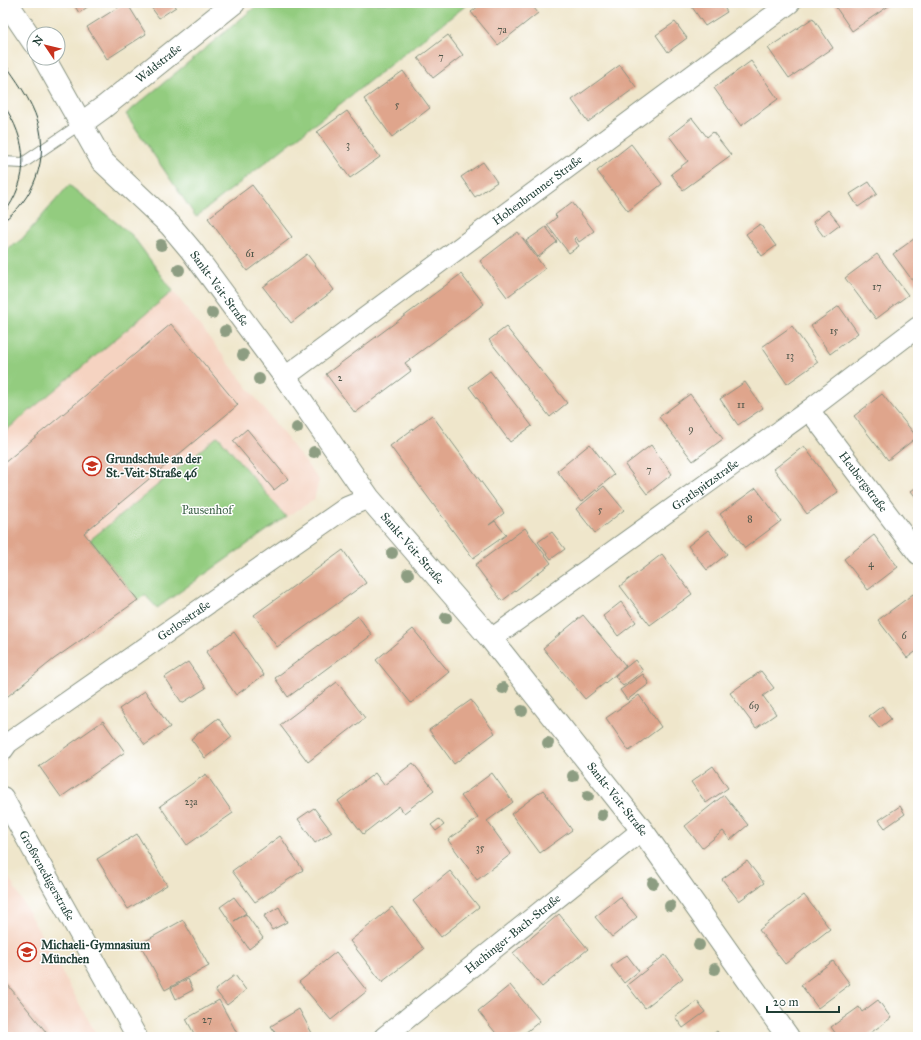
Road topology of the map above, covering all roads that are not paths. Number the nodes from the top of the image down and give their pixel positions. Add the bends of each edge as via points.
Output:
1 (7, 3) edge
2 (234, 3) edge
3 (790, 3) edge
4 (26, 31) edge
5 (49, 66) edge
6 (82, 123) junction
7 (3, 162) edge
8 (918, 327) edge
9 (285, 378) junction
10 (809, 410) junction
11 (369, 498) junction
12 (918, 554) edge
13 (491, 640) junction
14 (3, 750) edge
15 (3, 797) edge
16 (642, 830) junction
17 (137, 1037) edge
18 (384, 1037) edge
19 (788, 1037) edge

1 - 4 street
2 - 6 street, Waldstraße
3 - 9 street, Hohenbrunner Straße
5 - 6 street, Sankt-Veit-Straße
6 - 7 lane via 23,163
6 - 9 street, Sankt-Veit-Straße via 102,161 174,230 191,250
8 - 10 street, Gratlspitzstraße
9 - 11 street, Sankt-Veit-Straße
10 - 12 street, Heubergstraße
10 - 13 street, Gratlspitzstraße
11 - 13 street, Sankt-Veit-Straße
11 - 14 street, Gerlosstraße via 341,512 8,743
13 - 16 street, Sankt-Veit-Straße
15 - 17 street, Großvenedigerstraße
16 - 18 street, Hachinger-Bach-Straße
16 - 19 street, Sankt-Veit-Straße

